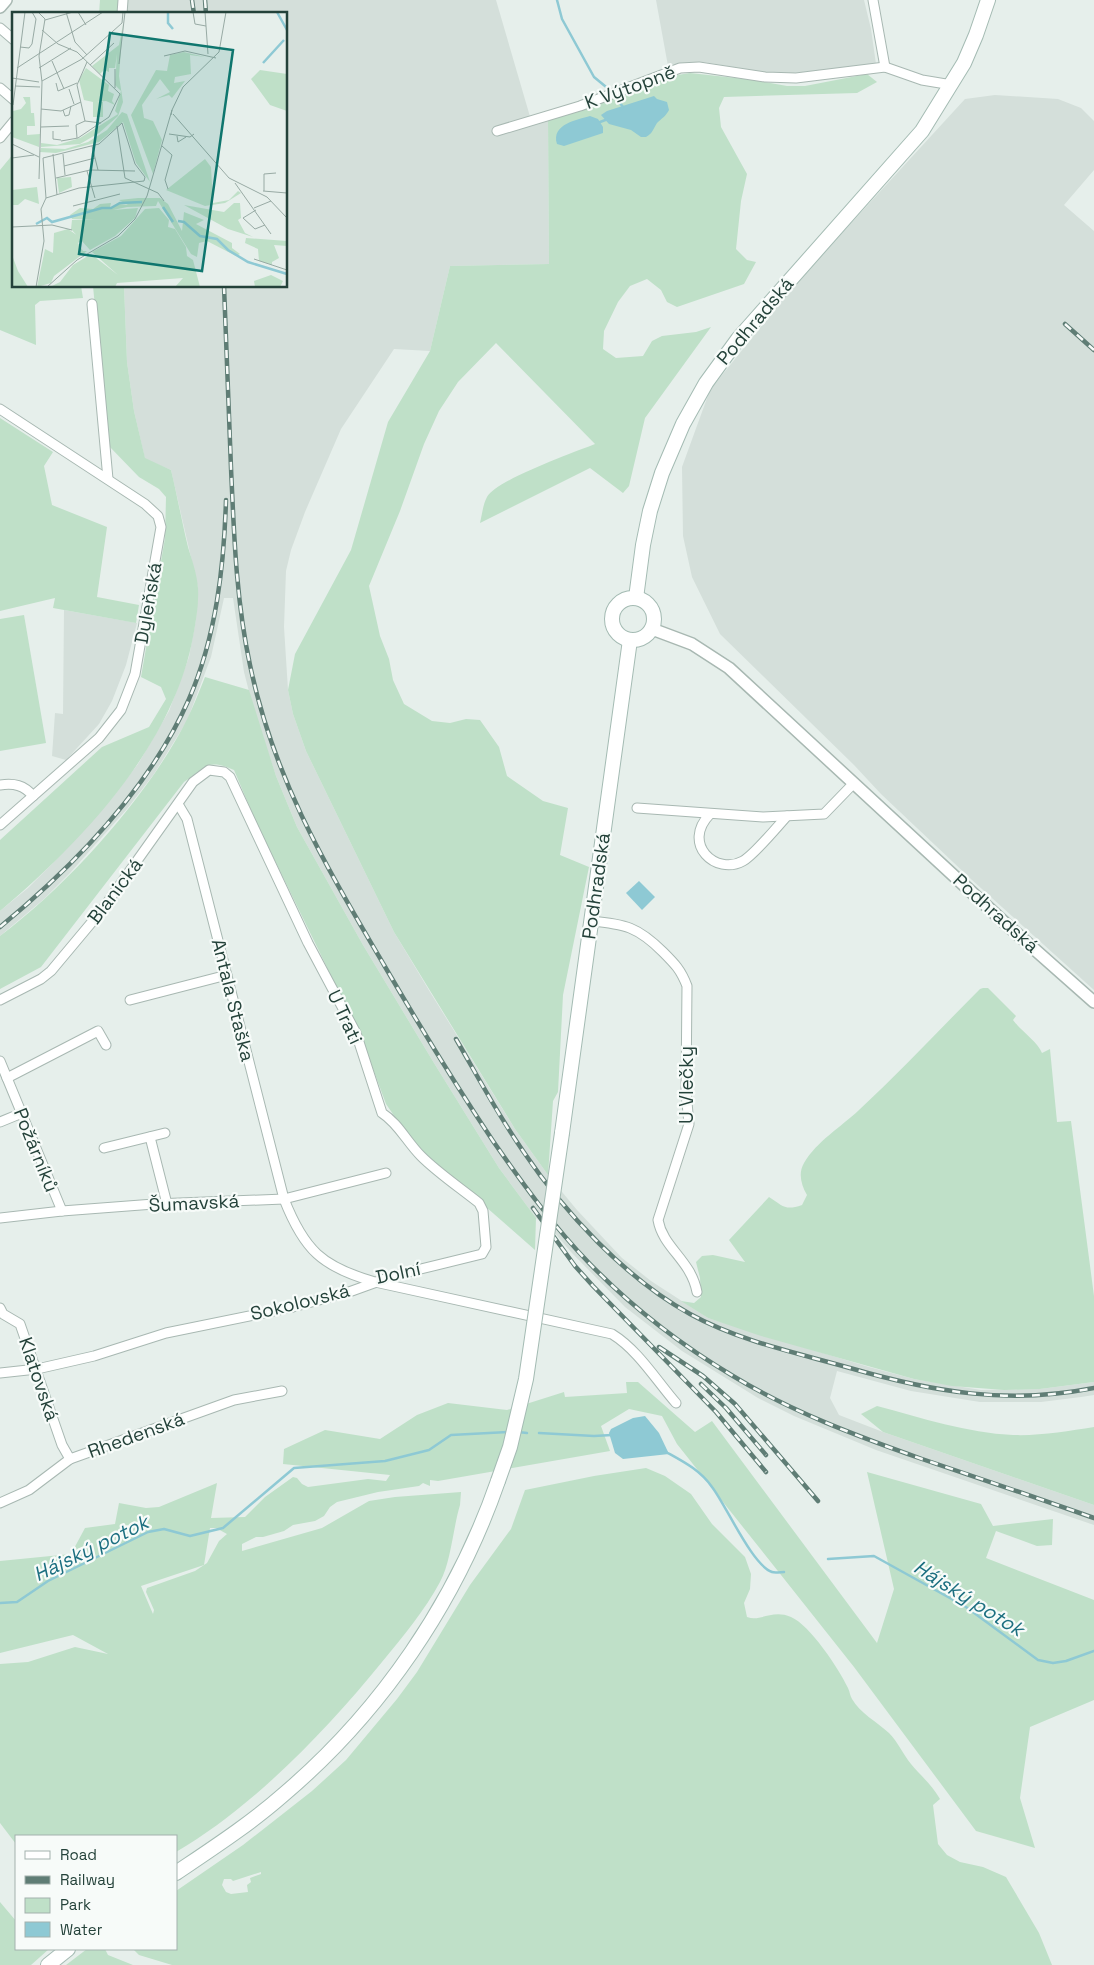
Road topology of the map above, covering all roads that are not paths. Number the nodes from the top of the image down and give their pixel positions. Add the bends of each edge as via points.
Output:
1 (6, 0) edge
2 (873, 0) edge
3 (988, 0) edge
4 (0, 7) edge
5 (0, 28) edge
6 (12, 38) edge
7 (885, 67) junction
8 (952, 85) junction
9 (0, 88) edge
10 (12, 98) edge
11 (12, 123) edge
12 (497, 131) dead end
13 (0, 138) edge
14 (92, 304) dead end
15 (0, 410) edge
16 (108, 479) junction
17 (636, 598) junction
18 (652, 629) junction
19 (630, 640) junction
20 (216, 770) joint
21 (854, 783) junction
22 (0, 785) edge
23 (33, 796) junction
24 (178, 804) junction
25 (636, 808) dead end
26 (710, 814) junction
27 (787, 816) junction
28 (0, 826) edge
29 (591, 921) junction
30 (226, 975) junction
31 (0, 1000) edge
32 (130, 1000) dead end
33 (1094, 1002) edge
34 (106, 1045) dead end
35 (0, 1060) edge
36 (7, 1078) junction
37 (22, 1113) junction
38 (0, 1122) edge
39 (165, 1133) dead end
40 (150, 1137) junction
41 (104, 1148) dead end
42 (386, 1174) dead end
43 (284, 1199) junction
44 (167, 1204) junction
45 (62, 1211) junction
46 (0, 1218) edge
47 (486, 1247) joint
48 (375, 1282) junction
49 (697, 1292) dead end
50 (0, 1308) edge
51 (37, 1369) junction
52 (0, 1373) edge
53 (282, 1391) dead end
54 (676, 1403) dead end
55 (70, 1459) junction
56 (0, 1503) edge
57 (178, 1872) edge
58 (67, 1950) edge
59 (48, 1965) edge

1 - 4 street
2 - 7 street
3 - 8 main road, Podhradská via 970,50
5 - 6 street
7 - 8 street via 922,80
7 - 12 street, K Výtopně via 796,78 699,67 680,68 580,106
8 - 17 main road, Podhradská via 907,150 743,332 706,383 670,454 657,489 643,546
9 - 10 street
11 - 13 street
14 - 16 street
15 - 16 street, Dyleňská
16 - 23 street, Dyleňská via 151,508 161,523 134,680 121,710 105,731
17 - 18 main road via 648,604 653,611
17 - 19 main road via 623,600 612,614 616,631
18 - 19 main road via 643,638
18 - 21 street, Podhradská via 688,642 727,666
19 - 29 main road, Podhradská
20 - 24 street, Blanická via 200,775
20 - 47 street, U Trati via 230,777 308,943 356,1033 382,1113 391,1118 431,1166 479,1202 483,1211
21 - 27 street via 824,814
21 - 33 street, Podhradská
22 - 23 street via 21,786
23 - 28 street, Dyleňská
24 - 30 street, Antala Staška via 187,819
24 - 31 street, Blanická via 102,910 51,971
25 - 26 street
26 - 27 street
26 - 27 street via 701,826 699,844 708,856 724,865 744,860
29 - 49 street, U Vlečky via 627,926 649,938 682,972 687,986 686,1092 689,1124 658,1220 660,1230 695,1281
29 - 57 main road, Podhradská, bridge via 526,1380 517,1422 475,1541 448,1594 400,1669 357,1724 284,1795 242,1829
30 - 32 street
30 - 43 street, Antala Staška
34 - 36 street via 98,1031
35 - 36 street, Požárníků
36 - 37 street, Požárníků
37 - 38 street
37 - 45 street, Požárníků
39 - 40 street
40 - 41 street
40 - 44 street
42 - 43 street, Šumavská
43 - 44 street, Šumavská
43 - 48 street, Dolní via 299,1232 318,1255 349,1274
44 - 45 street, Šumavská
45 - 46 street, Šumavská
47 - 48 street, Dolní via 482,1254
48 - 51 street, Sokolovská via 293,1307 166,1333 94,1356
48 - 54 street, Sokolovská via 612,1334 622,1341
50 - 51 street, Klatovská via 3,1314 20,1324
51 - 52 street, Sokolovská
51 - 55 street, Klatovská via 62,1445
53 - 55 street, Rhedenská via 234,1400
55 - 56 street, Rhedenská via 29,1490
58 - 59 main road

